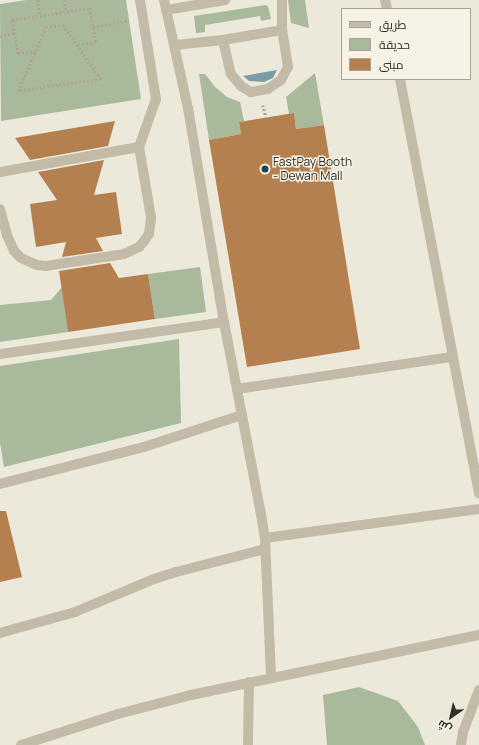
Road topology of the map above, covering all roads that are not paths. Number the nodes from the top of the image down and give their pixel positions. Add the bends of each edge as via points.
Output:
1 (140, 0) edge
2 (225, 0) edge
3 (282, 0) edge
4 (165, 5) edge
5 (282, 30) junction
6 (223, 40) junction
7 (175, 45) junction
8 (400, 80) edge
9 (139, 147) junction
10 (0, 172) edge
11 (0, 209) edge
12 (224, 322) junction
13 (0, 354) edge
14 (452, 356) junction
15 (238, 389) junction
16 (242, 415) junction
17 (0, 484) edge
18 (479, 494) edge
19 (479, 509) edge
20 (265, 538) junction
21 (265, 549) junction
22 (0, 633) edge
23 (479, 635) edge
24 (271, 678) junction
25 (249, 682) junction
26 (479, 690) edge
27 (21, 745) edge
28 (248, 745) edge
29 (461, 745) edge

1 - 9 street via 156,99
2 - 4 street
3 - 5 street
4 - 7 street
5 - 6 street
5 - 6 street via 288,67 281,80 268,89 251,92 241,86 231,74
6 - 7 street
7 - 12 street
8 - 14 street
9 - 10 street
9 - 11 street via 151,226 144,241 132,252 54,265 37,265 21,258 14,251
12 - 13 street
12 - 15 street
14 - 15 street
14 - 18 street
15 - 16 street
16 - 17 street via 144,447
16 - 20 street
19 - 20 street
20 - 21 street
21 - 22 street via 176,572 75,612
21 - 24 street
23 - 24 street
24 - 25 street
25 - 27 street via 154,704
25 - 28 street
26 - 29 street via 463,732

